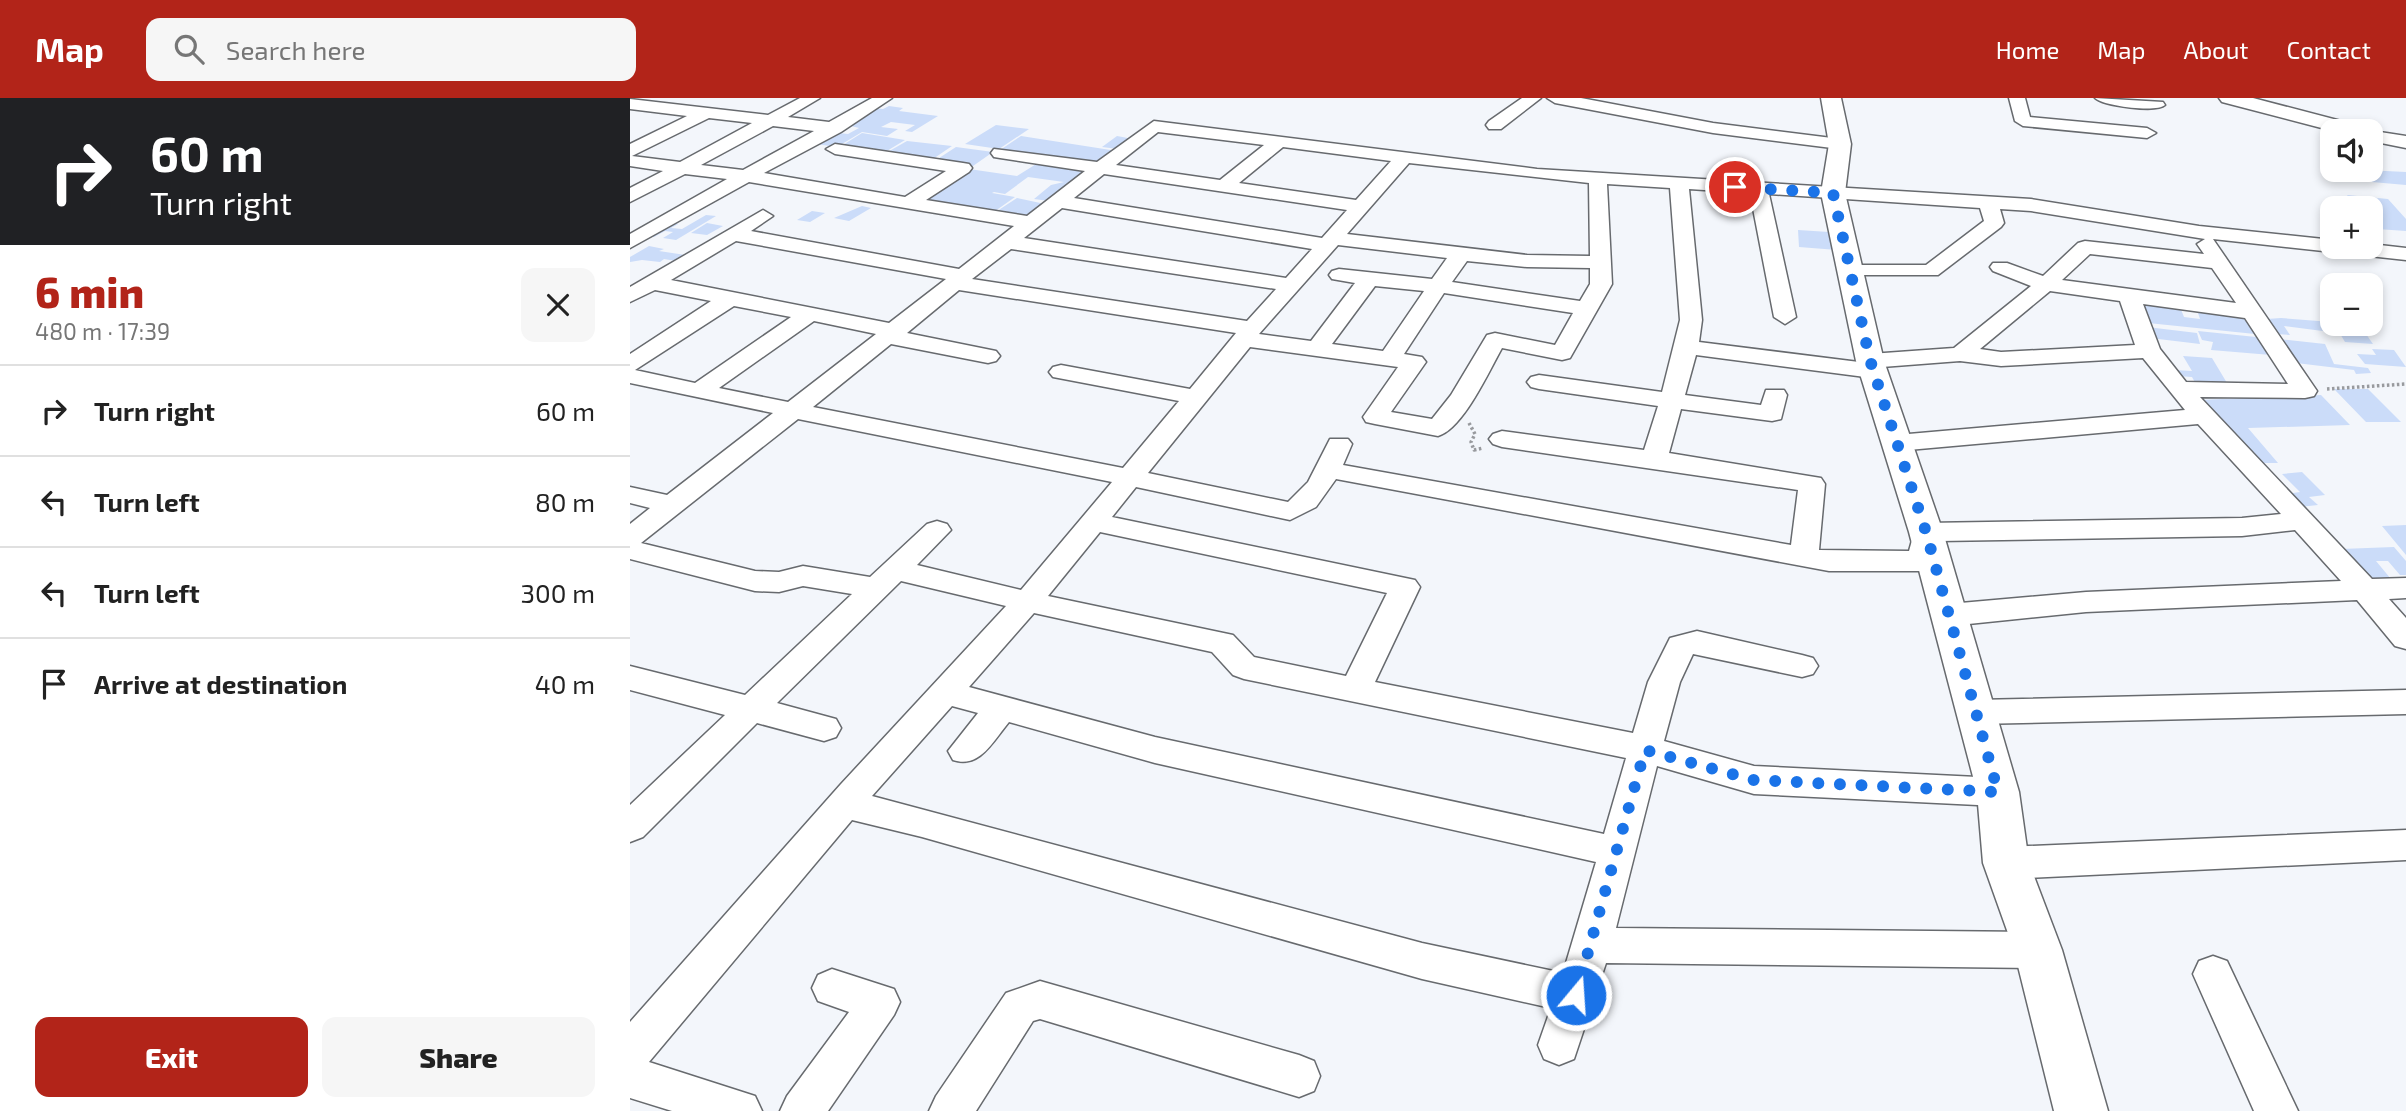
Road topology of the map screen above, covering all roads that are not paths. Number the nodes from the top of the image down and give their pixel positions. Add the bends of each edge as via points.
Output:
1 (735, 98) edge
2 (812, 98) edge
3 (884, 98) edge
4 (1533, 98) edge
5 (1555, 98) edge
6 (1831, 98) edge
7 (2017, 98) edge
8 (2085, 98) edge
9 (2103, 98) edge
10 (2228, 98) edge
11 (630, 104) edge
12 (2157, 104) dead end
13 (705, 113) junction
14 (770, 121) junction
15 (2320, 122) edge
16 (1495, 125) dead end
17 (840, 129) junction
18 (2099, 129) junction
19 (2147, 133) dead end
20 (2383, 137) edge
21 (1279, 142) junction
22 (2406, 142) edge
23 (1840, 144) junction
24 (835, 149) dead end
25 (630, 151) edge
26 (1000, 153) dead end
27 (1403, 159) junction
28 (630, 161) edge
29 (1102, 168) junction
30 (681, 169) junction
31 (746, 176) junction
32 (1598, 178) junction
33 (1679, 183) junction
34 (1224, 187) junction
35 (1758, 188) junction
36 (1833, 193) junction
37 (630, 196) edge
38 (1987, 202) junction
39 (908, 203) junction
40 (1363, 207) junction
41 (1045, 213) junction
42 (762, 216) dead end
43 (2199, 232) junction
44 (733, 234) junction
45 (630, 242) edge
46 (1007, 242) junction
47 (1331, 242) junction
48 (1461, 254) junction
49 (2406, 254) edge
50 (1600, 262) junction
51 (2217, 262) junction
52 (2000, 267) dead end
53 (1850, 269) junction
54 (1339, 275) dead end
55 (1369, 279) junction
56 (958, 280) junction
57 (652, 283) junction
58 (2046, 284) junction
59 (1291, 285) junction
60 (1438, 286) junction
61 (630, 296) edge
62 (731, 298) junction
63 (2130, 298) junction
64 (1587, 309) junction
65 (2250, 312) junction
66 (811, 313) junction
67 (1785, 317) dead end
68 (894, 334) junction
69 (1248, 334) junction
70 (1687, 347) junction
71 (1317, 349) junction
72 (2149, 351) junction
73 (1960, 354) junction
74 (988, 356) dead end
75 (1389, 359) junction
76 (630, 363) edge
77 (1872, 366) junction
78 (1061, 372) dead end
79 (630, 376) edge
80 (1539, 383) dead end
81 (2179, 389) junction
82 (699, 391) junction
83 (1775, 395) dead end
84 (1196, 397) junction
85 (1672, 399) junction
86 (794, 412) junction
87 (2204, 416) junction
88 (1502, 439) dead end
89 (1897, 443) junction
90 (1339, 444) dead end
91 (1654, 459) junction
92 (1328, 470) junction
93 (1133, 477) junction
94 (630, 495) edge
95 (673, 505) junction
96 (2302, 520) junction
97 (1092, 521) junction
98 (937, 530) dead end
99 (1926, 532) junction
100 (630, 538) edge
101 (630, 550) edge
102 (1804, 557) junction
103 (885, 579) junction
104 (2406, 588) edge
105 (2363, 589) junction
106 (1027, 602) junction
107 (1949, 615) junction
108 (2406, 638) edge
109 (1802, 666) dead end
110 (630, 678) edge
111 (1355, 690) junction
112 (945, 692) junction
113 (2406, 702) edge
114 (753, 708) junction
115 (1002, 708) junction
116 (1976, 712) junction
117 (824, 728) dead end
118 (1645, 750) junction
119 (965, 751) dead end
120 (1998, 792) junction
121 (845, 804) junction
122 (630, 827) edge
123 (2406, 845) edge
124 (1618, 852) junction
125 (2006, 863) junction
126 (1592, 945) junction
127 (2038, 950) junction
128 (2213, 974) dead end
129 (832, 988) dead end
130 (1576, 995) junction
131 (1559, 1045) dead end
132 (630, 1053) edge
133 (1298, 1076) dead end
134 (630, 1077) edge
135 (684, 1103) edge
136 (740, 1111) edge
137 (803, 1111) edge
138 (951, 1111) edge
139 (2081, 1111) edge
140 (2276, 1111) edge

1 - 13 street
2 - 14 street
3 - 17 street
4 - 16 street
5 - 23 street via 1713,128
6 - 23 street
7 - 18 street via 2023,121
8 - 18 street
9 - 12 street
10 - 15 street
11 - 13 street
13 - 14 street
13 - 25 street
14 - 17 street
14 - 30 street
17 - 31 street
18 - 19 street
20 - 22 street
21 - 27 street
21 - 29 street via 1154,126
21 - 34 street
23 - 36 street
24 - 39 street via 963,168
26 - 29 street
27 - 32 street
27 - 40 street
28 - 30 street
29 - 34 street
29 - 41 street
30 - 31 street
30 - 37 street
31 - 39 street
31 - 45 street
32 - 33 street
32 - 50 street
33 - 35 street
33 - 70 street via 1692,320
34 - 40 street
35 - 36 street
35 - 67 street
36 - 38 street
36 - 53 street
38 - 43 street
38 - 53 street via 1994,223 1931,271
39 - 41 street
40 - 47 street
41 - 46 street
41 - 47 street via 1105,209
42 - 44 street
43 - 49 street
43 - 51 street
44 - 56 street
44 - 57 street
46 - 56 street
46 - 59 street
47 - 48 street
47 - 59 street
48 - 50 street
48 - 60 street
50 - 64 street via 1601,284
51 - 58 street via 2085,247
51 - 65 street
52 - 58 street
53 - 77 street
54 - 55 street
55 - 60 street
55 - 71 street
56 - 68 street
56 - 69 street
57 - 61 street
57 - 62 street
58 - 63 street
58 - 73 street
59 - 69 street
60 - 64 street
60 - 75 street
62 - 66 street
62 - 76 street
63 - 65 street
63 - 72 street
64 - 75 street via 1562,353 1495,340 1462,398 1438,428 1375,417 1414,362
65 - 81 street via 2305,391
66 - 68 street
66 - 82 street
68 - 74 street
68 - 86 street
69 - 71 street
69 - 84 street
70 - 77 street
70 - 85 street
71 - 75 street
72 - 73 street via 2001,359
72 - 81 street
73 - 77 street
77 - 89 street
78 - 84 street
79 - 82 street
80 - 85 street
81 - 87 street
82 - 86 street
83 - 85 street via 1772,414
84 - 93 street
85 - 91 street
86 - 93 street
86 - 95 street
87 - 89 street
87 - 96 street
88 - 91 street
89 - 99 street
90 - 92 street
91 - 102 street via 1812,484
92 - 93 street via 1300,508 1290,511
92 - 102 street
93 - 97 street
94 - 95 street
95 - 100 street
96 - 99 street via 2242,527
96 - 105 street
97 - 106 street
97 - 111 street via 1405,587
98 - 103 street
99 - 102 street via 1922,561
99 - 107 street
101 - 103 street via 755,580 779,582 803,576
103 - 106 street
103 - 114 street
104 - 105 street
105 - 107 street
105 - 108 street
106 - 111 street via 1222,643 1244,667
106 - 112 street
107 - 116 street
109 - 118 street via 1698,642 1681,646 1664,682
110 - 114 street
111 - 118 street
112 - 115 street
112 - 121 street
113 - 116 street
114 - 117 street
114 - 122 street
115 - 119 street
115 - 124 street via 1156,750
116 - 120 street
118 - 120 street via 1754,780
118 - 124 street
120 - 125 street
121 - 130 street via 1422,961
121 - 132 street
123 - 125 street
124 - 126 street
125 - 127 street
126 - 127 street
126 - 130 street
127 - 139 street
128 - 140 street
129 - 137 street via 880,1002
130 - 131 street
133 - 138 street via 1040,1000 1020,1006
134 - 135 street
135 - 136 street

